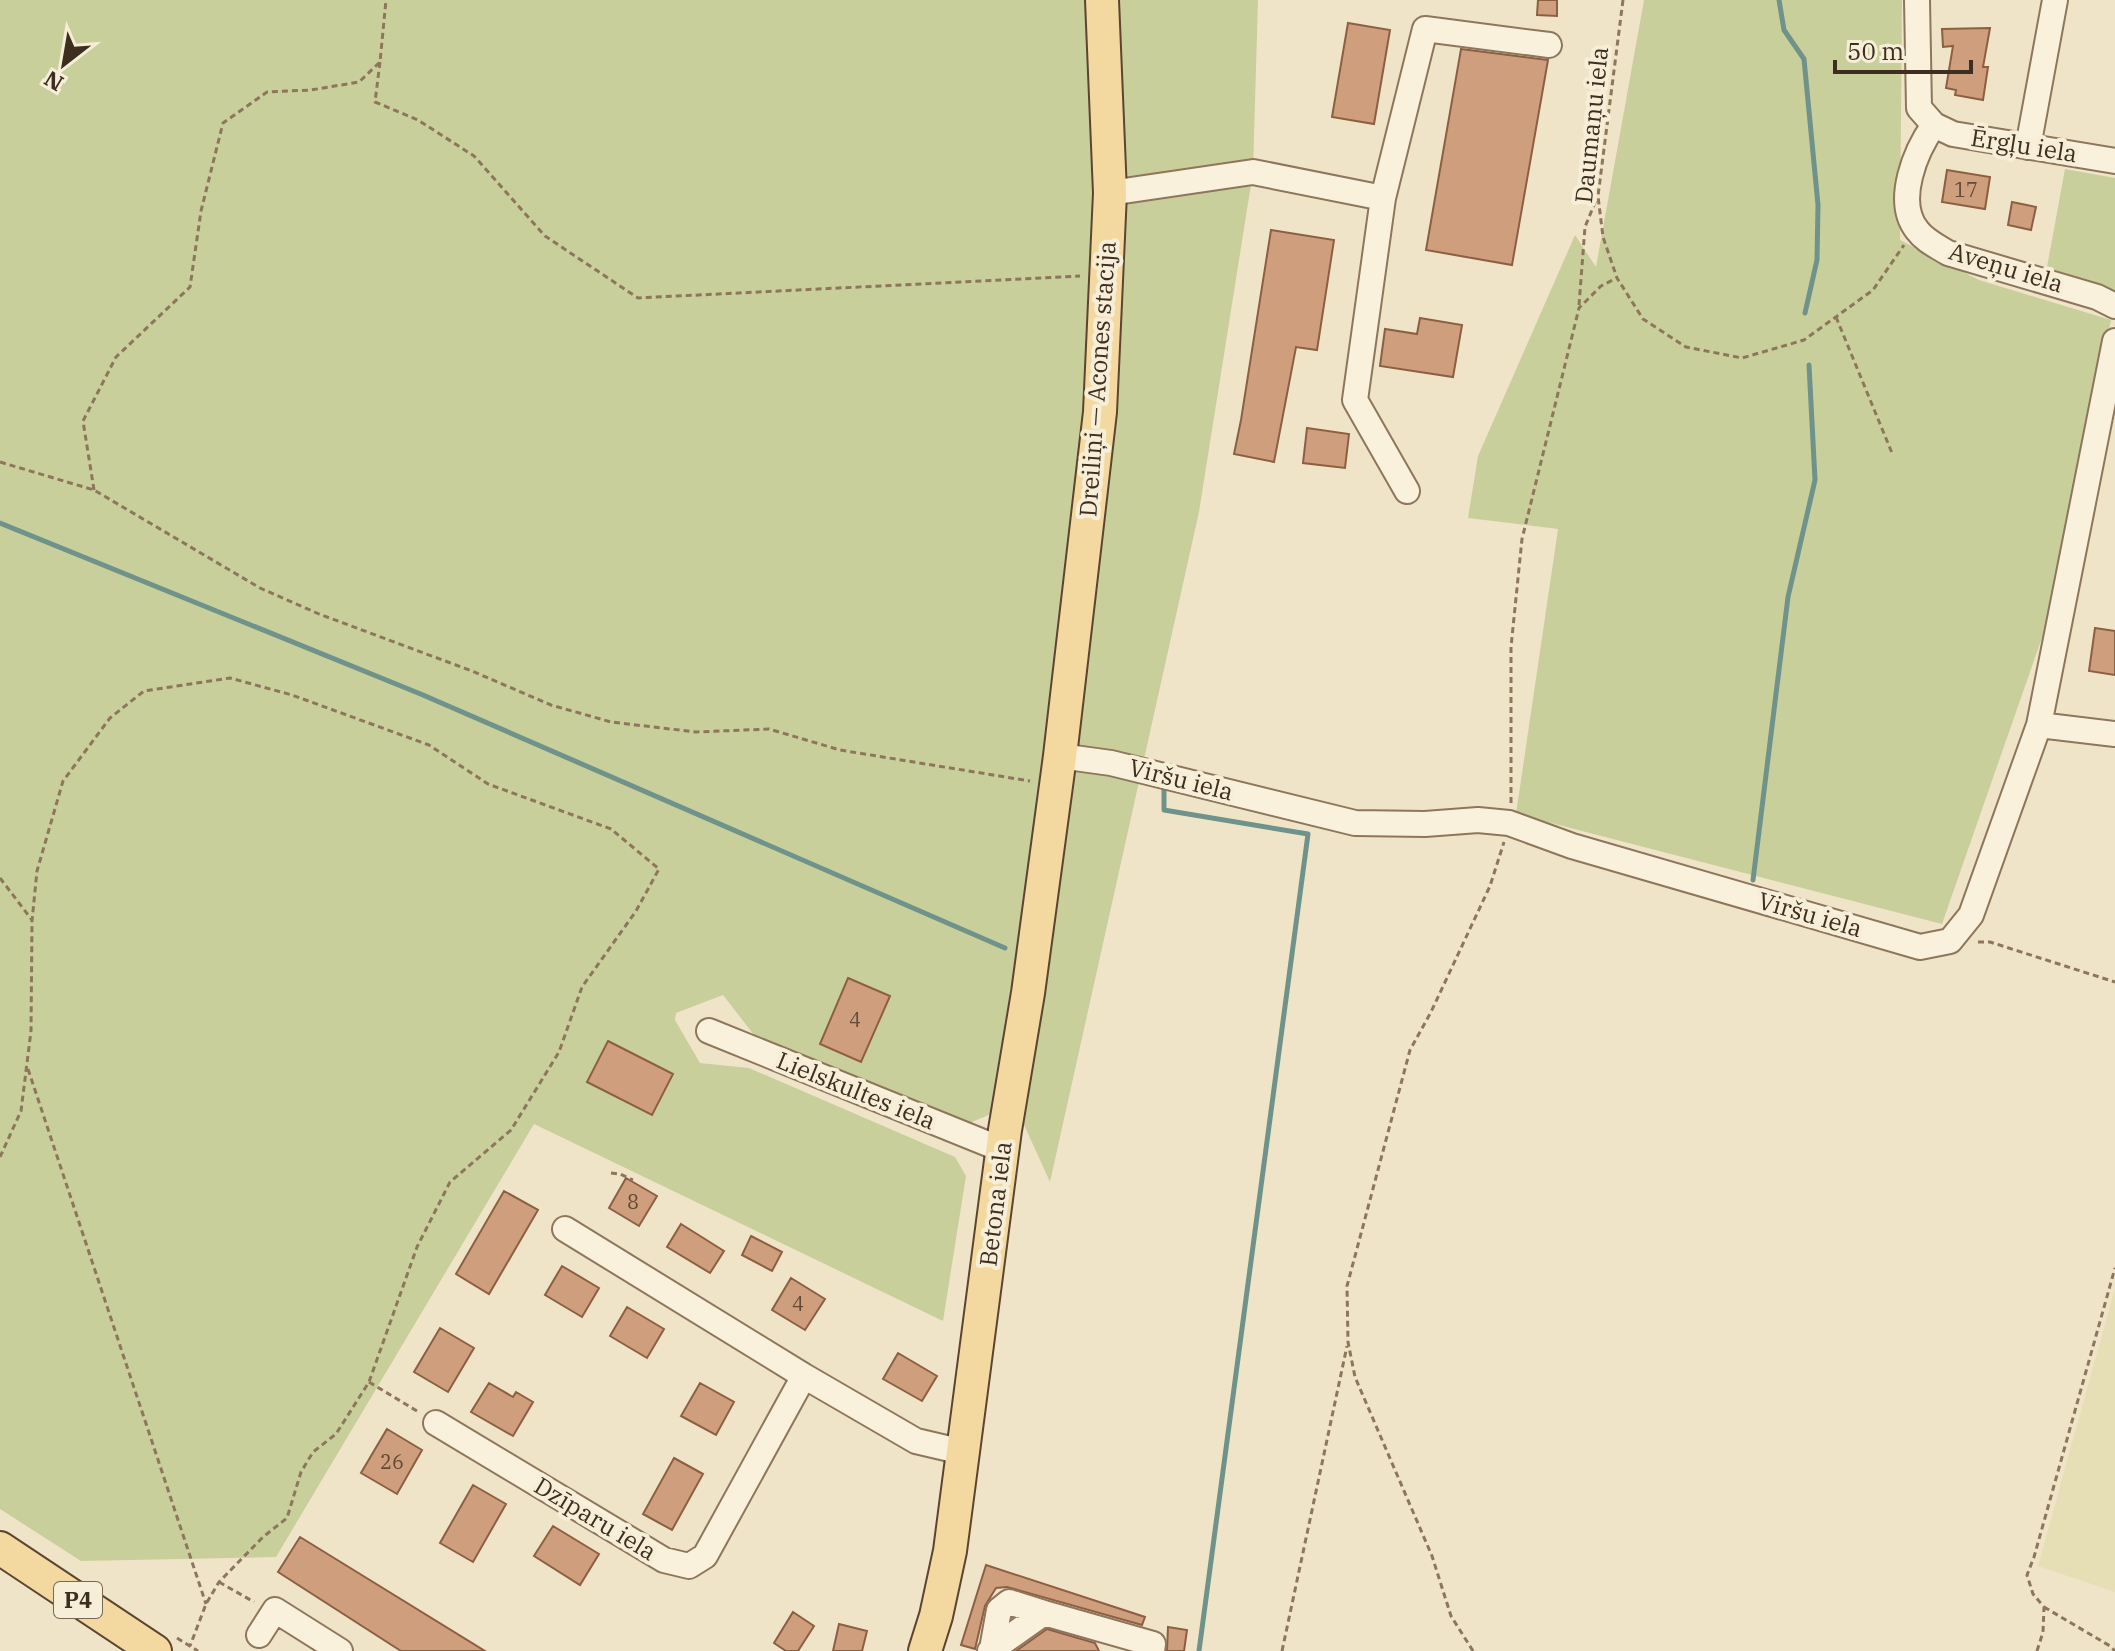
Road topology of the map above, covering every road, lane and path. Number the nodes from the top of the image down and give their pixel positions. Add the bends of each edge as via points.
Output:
1 (386, 0) edge
2 (1102, 0) edge
3 (1623, 0) edge
4 (1917, 0) edge
5 (2055, 0) edge
6 (1549, 45) dead end
7 (380, 62) junction
8 (1934, 125) junction
9 (2028, 147) junction
10 (2115, 161) edge
11 (1110, 193) junction
12 (1598, 196) junction
13 (1383, 198) junction
14 (1915, 228) junction
15 (1108, 275) junction
16 (1617, 278) junction
17 (2115, 306) edge
18 (1579, 308) junction
19 (1836, 317) junction
20 (2115, 341) edge
21 (1892, 453) dead end
22 (0, 462) edge
23 (94, 490) junction
24 (1407, 491) dead end
25 (2039, 725) junction
26 (2115, 734) edge
27 (1060, 756) junction
28 (1016, 779) dead end
29 (1509, 823) junction
30 (0, 878) edge
31 (32, 921) junction
32 (1950, 941) junction
33 (2115, 982) edge
34 (709, 1031) dead end
35 (27, 1065) junction
36 (1003, 1150) junction
37 (0, 1157) edge
38 (611, 1173) dead end
39 (633, 1180) dead end
40 (565, 1229) dead end
41 (2115, 1268) edge
42 (1348, 1342) junction
43 (804, 1376) junction
44 (369, 1382) junction
45 (436, 1423) joint
46 (963, 1452) junction
47 (0, 1548) edge
48 (219, 1582) junction
49 (253, 1602) dead end
50 (206, 1604) junction
51 (2044, 1607) junction
52 (259, 1635) dead end
53 (1143, 1645) edge
54 (2112, 1645) edge
55 (190, 1646) dead end
56 (991, 1650) edge
57 (155, 1651) edge
58 (340, 1651) edge
59 (925, 1651) edge
60 (1111, 1651) edge
61 (1282, 1651) edge
62 (1473, 1651) edge
63 (2037, 1651) edge
64 (2115, 1651) edge

1 - 7 path
2 - 11 main road, Dreiliņi — Acones stacija
3 - 12 path, Daumaņu iela
4 - 8 street via 1919,108
5 - 9 street
6 - 13 street via 1425,29
7 - 15 path via 375,102 418,120 474,156 545,236 638,298
7 - 23 path via 359,82 267,92 223,123 201,211 190,287 116,357 83,421
8 - 9 street, Ērgļu iela via 1953,134
8 - 14 street via 1924,139 1908,193
9 - 10 street, Ērgļu iela
11 - 13 street via 1253,172
11 - 15 main road, Dreiliņi — Acones stacija
12 - 16 path, Daumaņu iela via 1603,237
12 - 18 path via 1585,227
13 - 24 street via 1355,400
14 - 17 street, Aveņu iela via 1948,253
14 - 19 path, Daumaņu iela via 1873,290
15 - 27 main road, Dreiliņi — Acones stacija via 1100,412
16 - 18 path
16 - 19 path, Daumaņu iela via 1643,319 1664,333 1686,347 1742,358 1804,340
18 - 29 path via 1522,539 1511,647
19 - 21 path
20 - 25 street
22 - 23 path
23 - 28 path via 260,588 551,705 611,722 696,732 769,729 840,750
25 - 26 street
25 - 32 street via 1971,915
27 - 29 street, Viršu iela via 1111,763 1355,823
27 - 36 main road, Betona iela
29 - 32 street, Viršu iela via 1920,947
29 - 42 path via 1490,886 1405,1065 1347,1286
30 - 31 path
31 - 35 path
31 - 44 path via 37,871 63,781 110,718 144,691 230,678 429,745 488,784 611,829 659,869 582,987 559,1052 511,1130 450,1182 417,1247
32 - 33 path via 1990,942
34 - 36 street, Lielskultes iela
35 - 37 path via 21,1111
35 - 50 path
36 - 46 main road, Betona iela
38 - 39 path
40 - 43 street
41 - 51 path via 2027,1575
42 - 61 path
42 - 62 path via 1355,1377 1432,1556 1451,1616
43 - 45 street, Dzīparu iela via 705,1556 689,1566 653,1554
43 - 46 street via 916,1441
44 - 45 path
44 - 48 path via 336,1434 313,1452 287,1518
46 - 59 main road, Betona iela via 950,1551
47 - 57 main road, P4
48 - 49 path
48 - 50 path
50 - 55 path
51 - 54 path
51 - 63 path
52 - 58 street via 275,1610
53 - 56 street via 1044,1613
53 - 60 street
54 - 64 path

